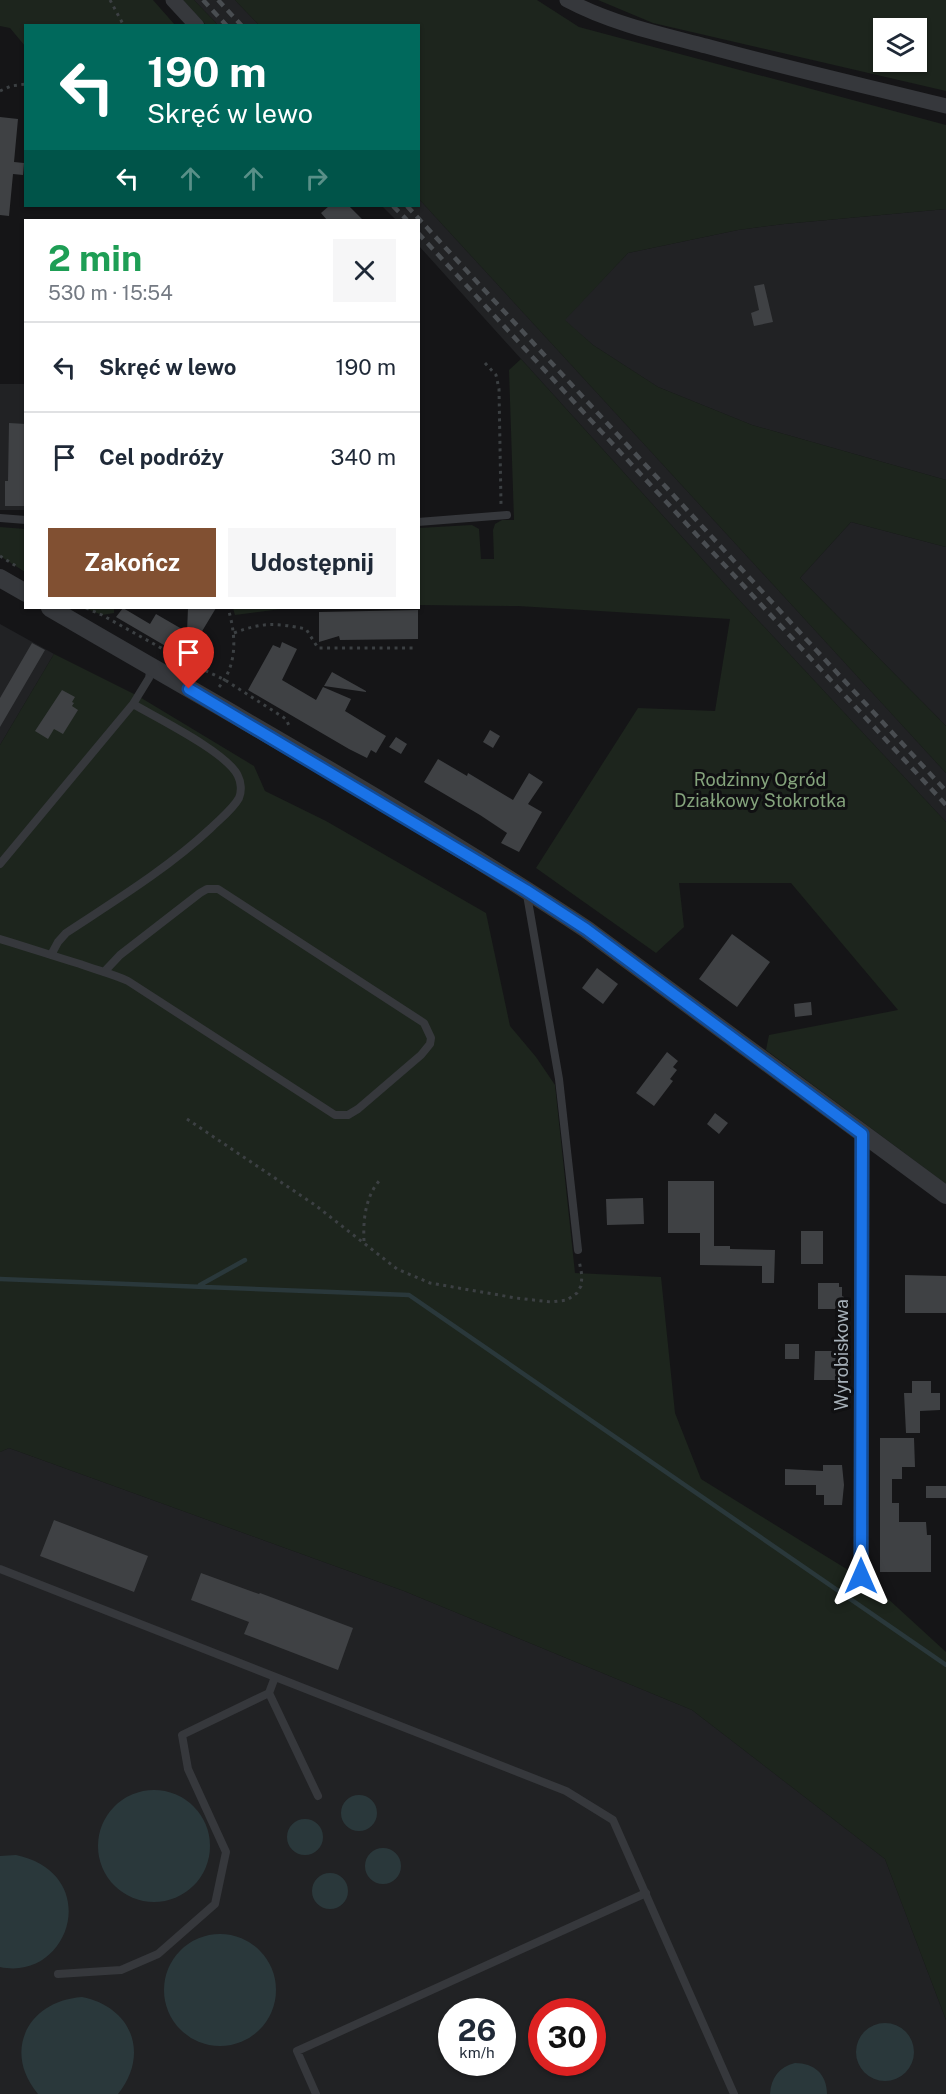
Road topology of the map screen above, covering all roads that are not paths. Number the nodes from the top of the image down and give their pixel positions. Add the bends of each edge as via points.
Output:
1 (173, 0) edge
2 (567, 0) edge
3 (195, 24) edge
4 (946, 106) edge
5 (504, 515) road end
6 (0, 518) edge
7 (24, 520) edge
8 (420, 522) edge
9 (0, 578) edge
10 (24, 592) edge
11 (52, 609) edge
12 (151, 667) junction
13 (133, 704) junction
14 (0, 864) edge
15 (526, 890) junction
16 (0, 939) edge
17 (51, 955) junction
18 (104, 972) junction
19 (862, 1134) junction
20 (946, 1195) edge
21 (578, 1250) road end
22 (0, 1569) edge
23 (861, 1576) dead end
24 (275, 1677) junction
25 (269, 1694) junction
26 (318, 1796) dead end
27 (646, 1893) junction
28 (58, 1974) dead end
29 (316, 2094) edge
30 (734, 2094) edge

1 - 3 street
2 - 4 street via 606,17 682,40
5 - 8 lane
6 - 7 lane
9 - 10 street
11 - 12 street
12 - 13 lane via 149,678
12 - 15 street
13 - 14 lane
13 - 17 lane via 222,757 237,772 241,794 188,849 66,933
15 - 19 street via 586,929
15 - 21 lane via 559,1079
16 - 17 lane
17 - 18 lane
18 - 18 lane via 128,981 335,1114 358,1109 430,1044 424,1023 218,889 200,892
19 - 20 street
19 - 23 street, Wyrobiskowa
22 - 24 lane
24 - 25 lane
24 - 27 lane via 566,1791 613,1820
25 - 26 lane
25 - 28 lane via 182,1735 188,1769 226,1852 215,1904 158,1954 121,1970
27 - 29 lane via 297,2051
27 - 30 lane

